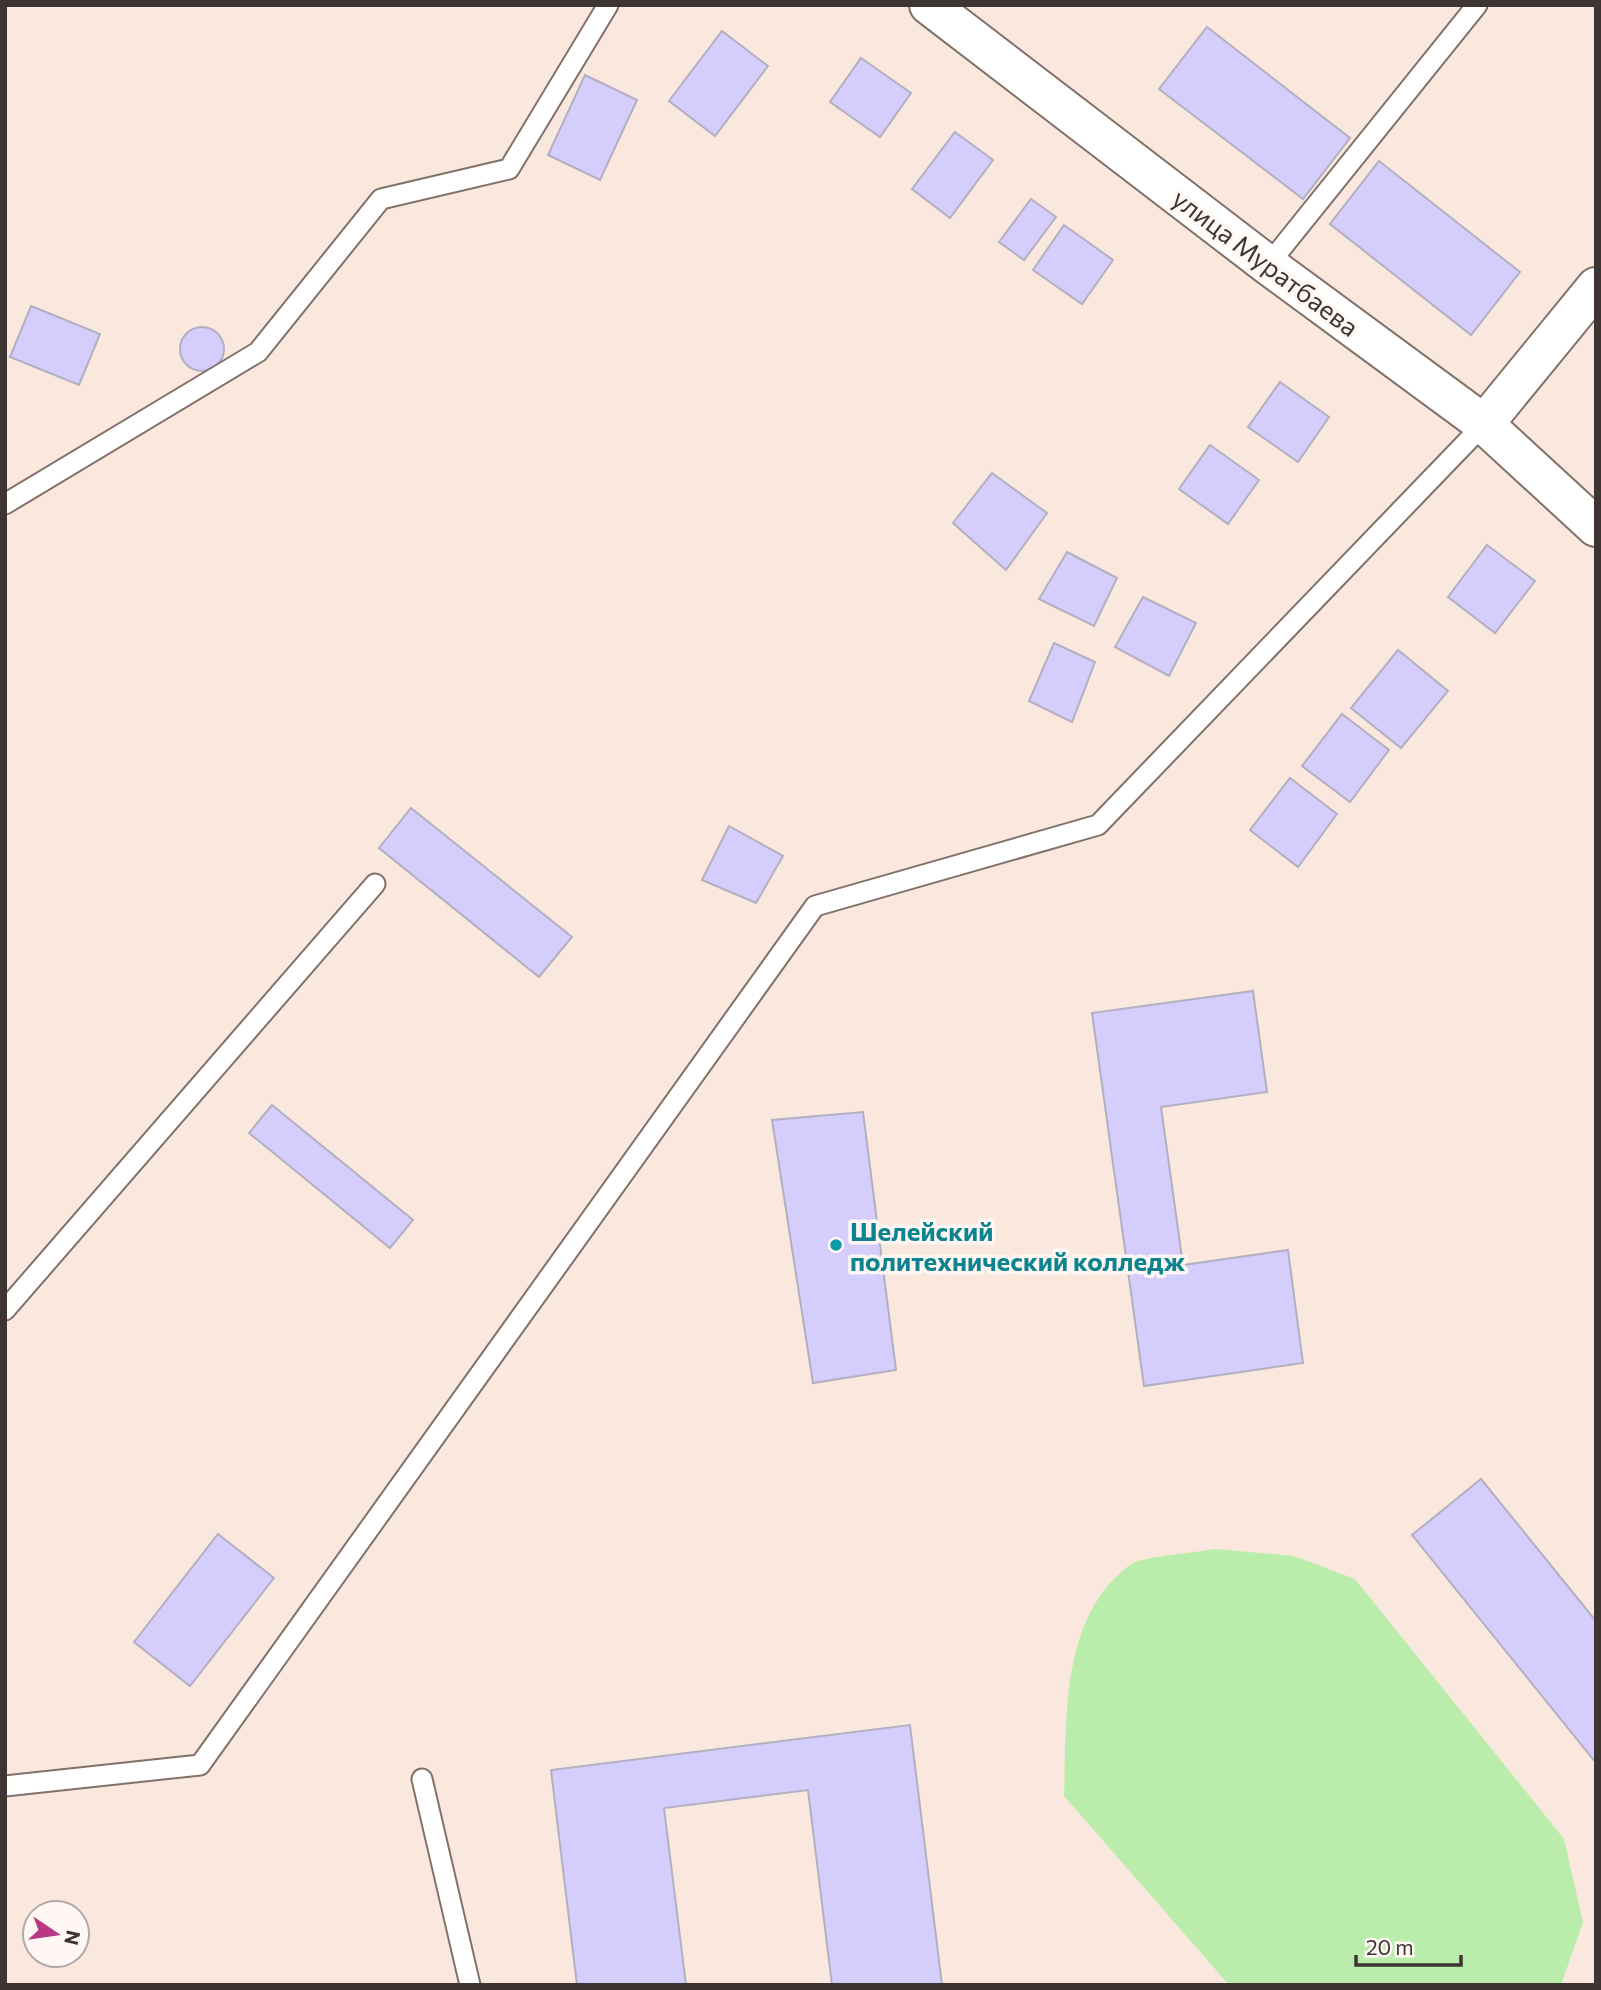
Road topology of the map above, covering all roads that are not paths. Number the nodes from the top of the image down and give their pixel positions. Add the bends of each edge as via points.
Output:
1 (608, 5) edge
2 (929, 5) edge
3 (1477, 5) edge
4 (1268, 265) junction
5 (1596, 287) edge
6 (1485, 424) junction
7 (5, 504) edge
8 (1596, 527) edge
9 (374, 884) dead end
10 (5, 1310) edge
11 (422, 1779) dead end
12 (5, 1786) edge
13 (470, 1985) edge

1 - 7 lane via 509,169 381,199 258,352
2 - 4 street, улица Муратбаева
3 - 4 lane
4 - 6 street, улица Муратбаева
5 - 6 street
6 - 8 street, улица Муратбаева
6 - 12 lane via 1098,825 815,906 200,1765
9 - 10 lane
11 - 13 lane

